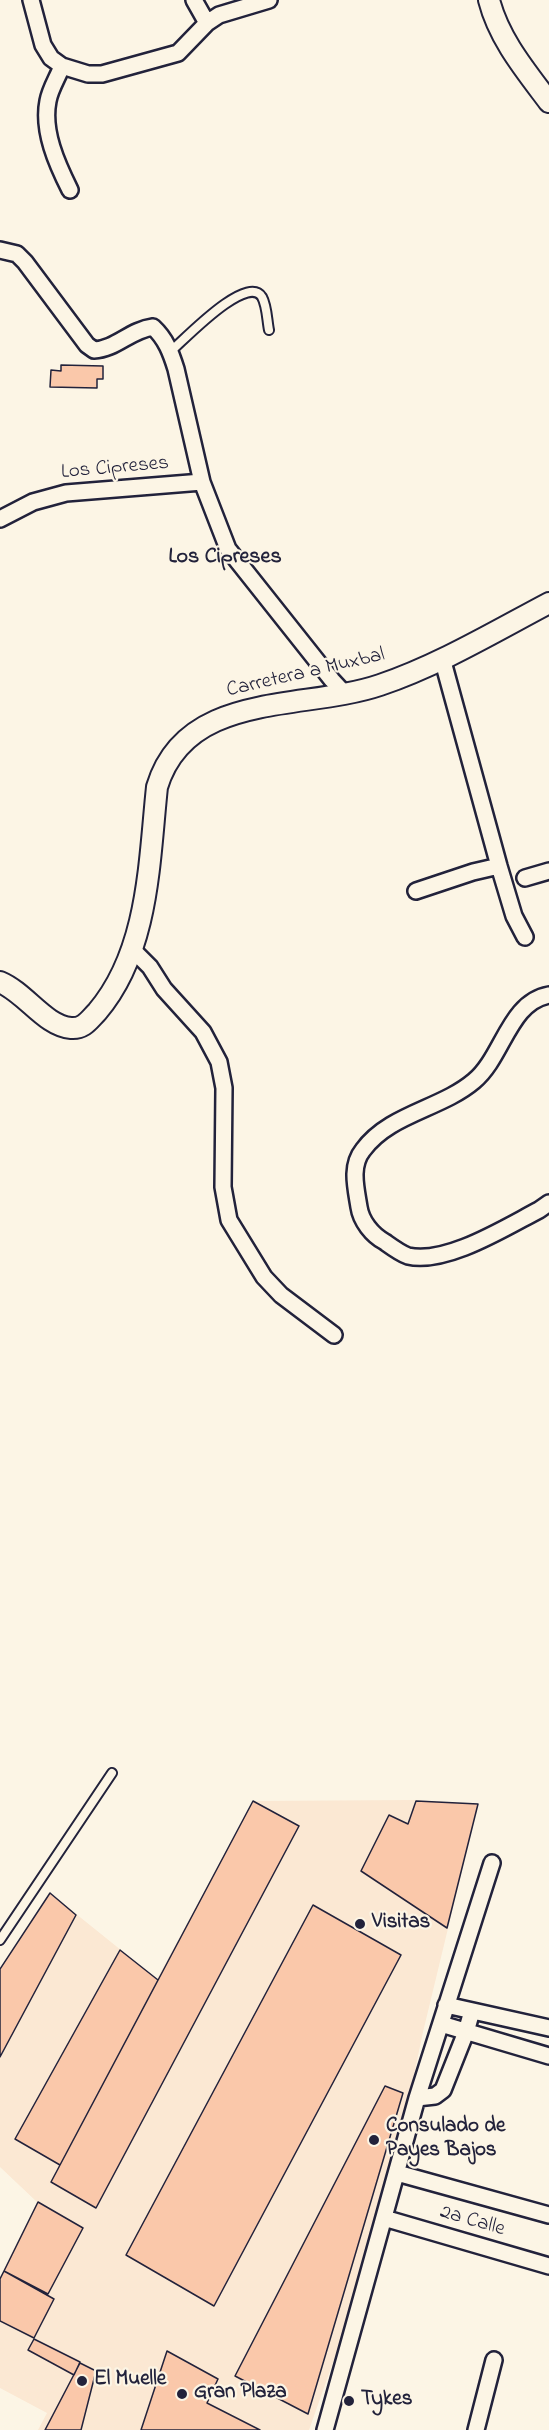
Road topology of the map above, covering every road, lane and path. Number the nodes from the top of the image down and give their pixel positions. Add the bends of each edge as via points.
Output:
1 (31, 0) edge
2 (194, 0) edge
3 (269, 0) edge
4 (489, 0) edge
5 (207, 23) junction
6 (62, 66) junction
7 (549, 102) edge
8 (70, 190) dead end
9 (0, 250) edge
10 (269, 330) dead end
11 (171, 351) junction
12 (202, 482) junction
13 (0, 519) edge
14 (549, 603) edge
15 (442, 658) junction
16 (339, 687) junction
17 (499, 866) junction
18 (549, 871) edge
19 (525, 878) dead end
20 (416, 891) dead end
21 (525, 937) dead end
22 (132, 949) junction
23 (0, 982) edge
24 (549, 995) edge
25 (549, 1203) edge
26 (334, 1335) dead end
27 (112, 1773) dead end
28 (492, 1863) dead end
29 (0, 1940) edge
30 (446, 2005) junction
31 (472, 2011) junction
32 (441, 2024) junction
33 (549, 2028) edge
34 (466, 2032) junction
35 (549, 2056) edge
36 (417, 2098) junction
37 (397, 2173) junction
38 (549, 2215) edge
39 (384, 2218) junction
40 (549, 2266) edge
41 (494, 2360) dead end
42 (325, 2430) edge
43 (476, 2430) edge

1 - 6 street via 43,45
2 - 5 street
3 - 5 street via 219,15
4 - 7 street via 500,33
5 - 6 street via 178,53 102,74
6 - 8 street via 48,101 48,128 57,164
9 - 11 street via 17,254 25,262 94,350 104,350 140,329 153,327
10 - 11 lane via 262,297 249,291 234,297
11 - 12 street
12 - 13 street, Los Cipreses via 66,493 33,502
12 - 16 street via 228,549
14 - 15 street, Carretera a Muxbal
15 - 16 street, Carretera a Muxbal via 378,686
15 - 17 street
16 - 22 street, Carretera a Muxbal via 210,722 187,737 168,759 157,787 144,908
17 - 20 street
17 - 21 street via 514,916
18 - 19 street
22 - 23 street, Carretera a Muxbal via 105,1002 85,1025 75,1028 57,1024 15,988
22 - 26 street via 202,1032 219,1062 224,1088 223,1186 229,1220 264,1277 280,1295
24 - 25 street via 522,1009 474,1081 388,1127 362,1150 355,1169 360,1215 381,1240 407,1255 433,1256 468,1245
27 - 29 lane
28 - 30 street
30 - 31 street
30 - 32 street
31 - 33 street
31 - 34 street
32 - 34 street
32 - 36 street
34 - 35 street
34 - 36 street via 440,2094
36 - 37 street
37 - 38 street
37 - 39 street
39 - 40 street, 2a Calle
39 - 42 street
41 - 43 street

